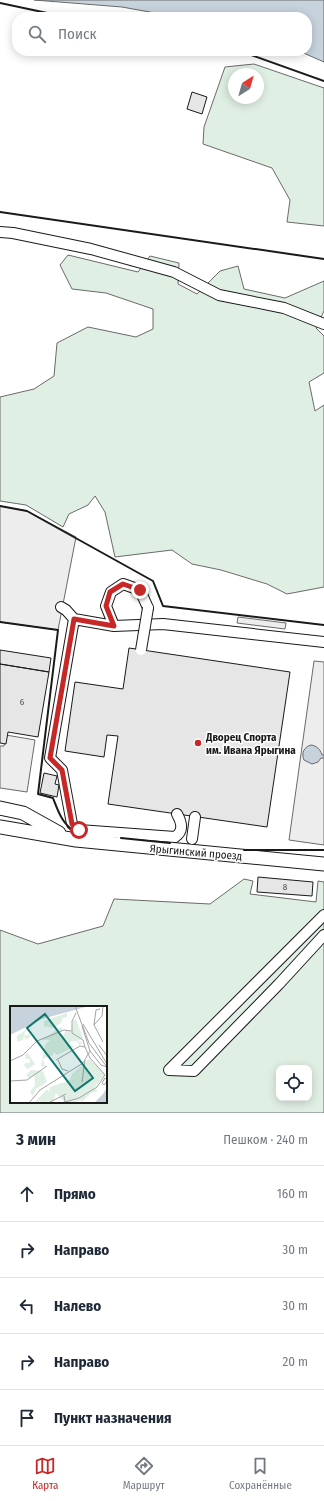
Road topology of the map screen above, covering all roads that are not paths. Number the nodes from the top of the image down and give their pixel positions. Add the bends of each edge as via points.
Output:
1 (0, 232) edge
2 (324, 324) edge
3 (61, 607) dead end
4 (74, 619) junction
5 (114, 626) junction
6 (324, 642) edge
7 (141, 650) dead end
8 (0, 808) edge
9 (177, 814) dead end
10 (195, 817) dead end
11 (0, 827) edge
12 (68, 838) junction
13 (192, 840) dead end
14 (324, 864) edge
15 (324, 915) edge
16 (324, 935) edge

1 - 2 lane via 91,249 174,272 219,295 284,308
3 - 4 lane
4 - 5 lane
4 - 9 lane via 50,758 62,770 72,824 79,830 174,837 179,834 182,822
5 - 6 lane via 163,624
5 - 7 lane, bridge via 106,606 110,592 123,584 140,590 148,608
8 - 12 main road, Ярыгинский проезд via 23,813
10 - 13 lane
11 - 12 main road, Ярыгинский проезд
12 - 14 main road, Ярыгинский проезд
15 - 16 lane via 170,1070 194,1071

